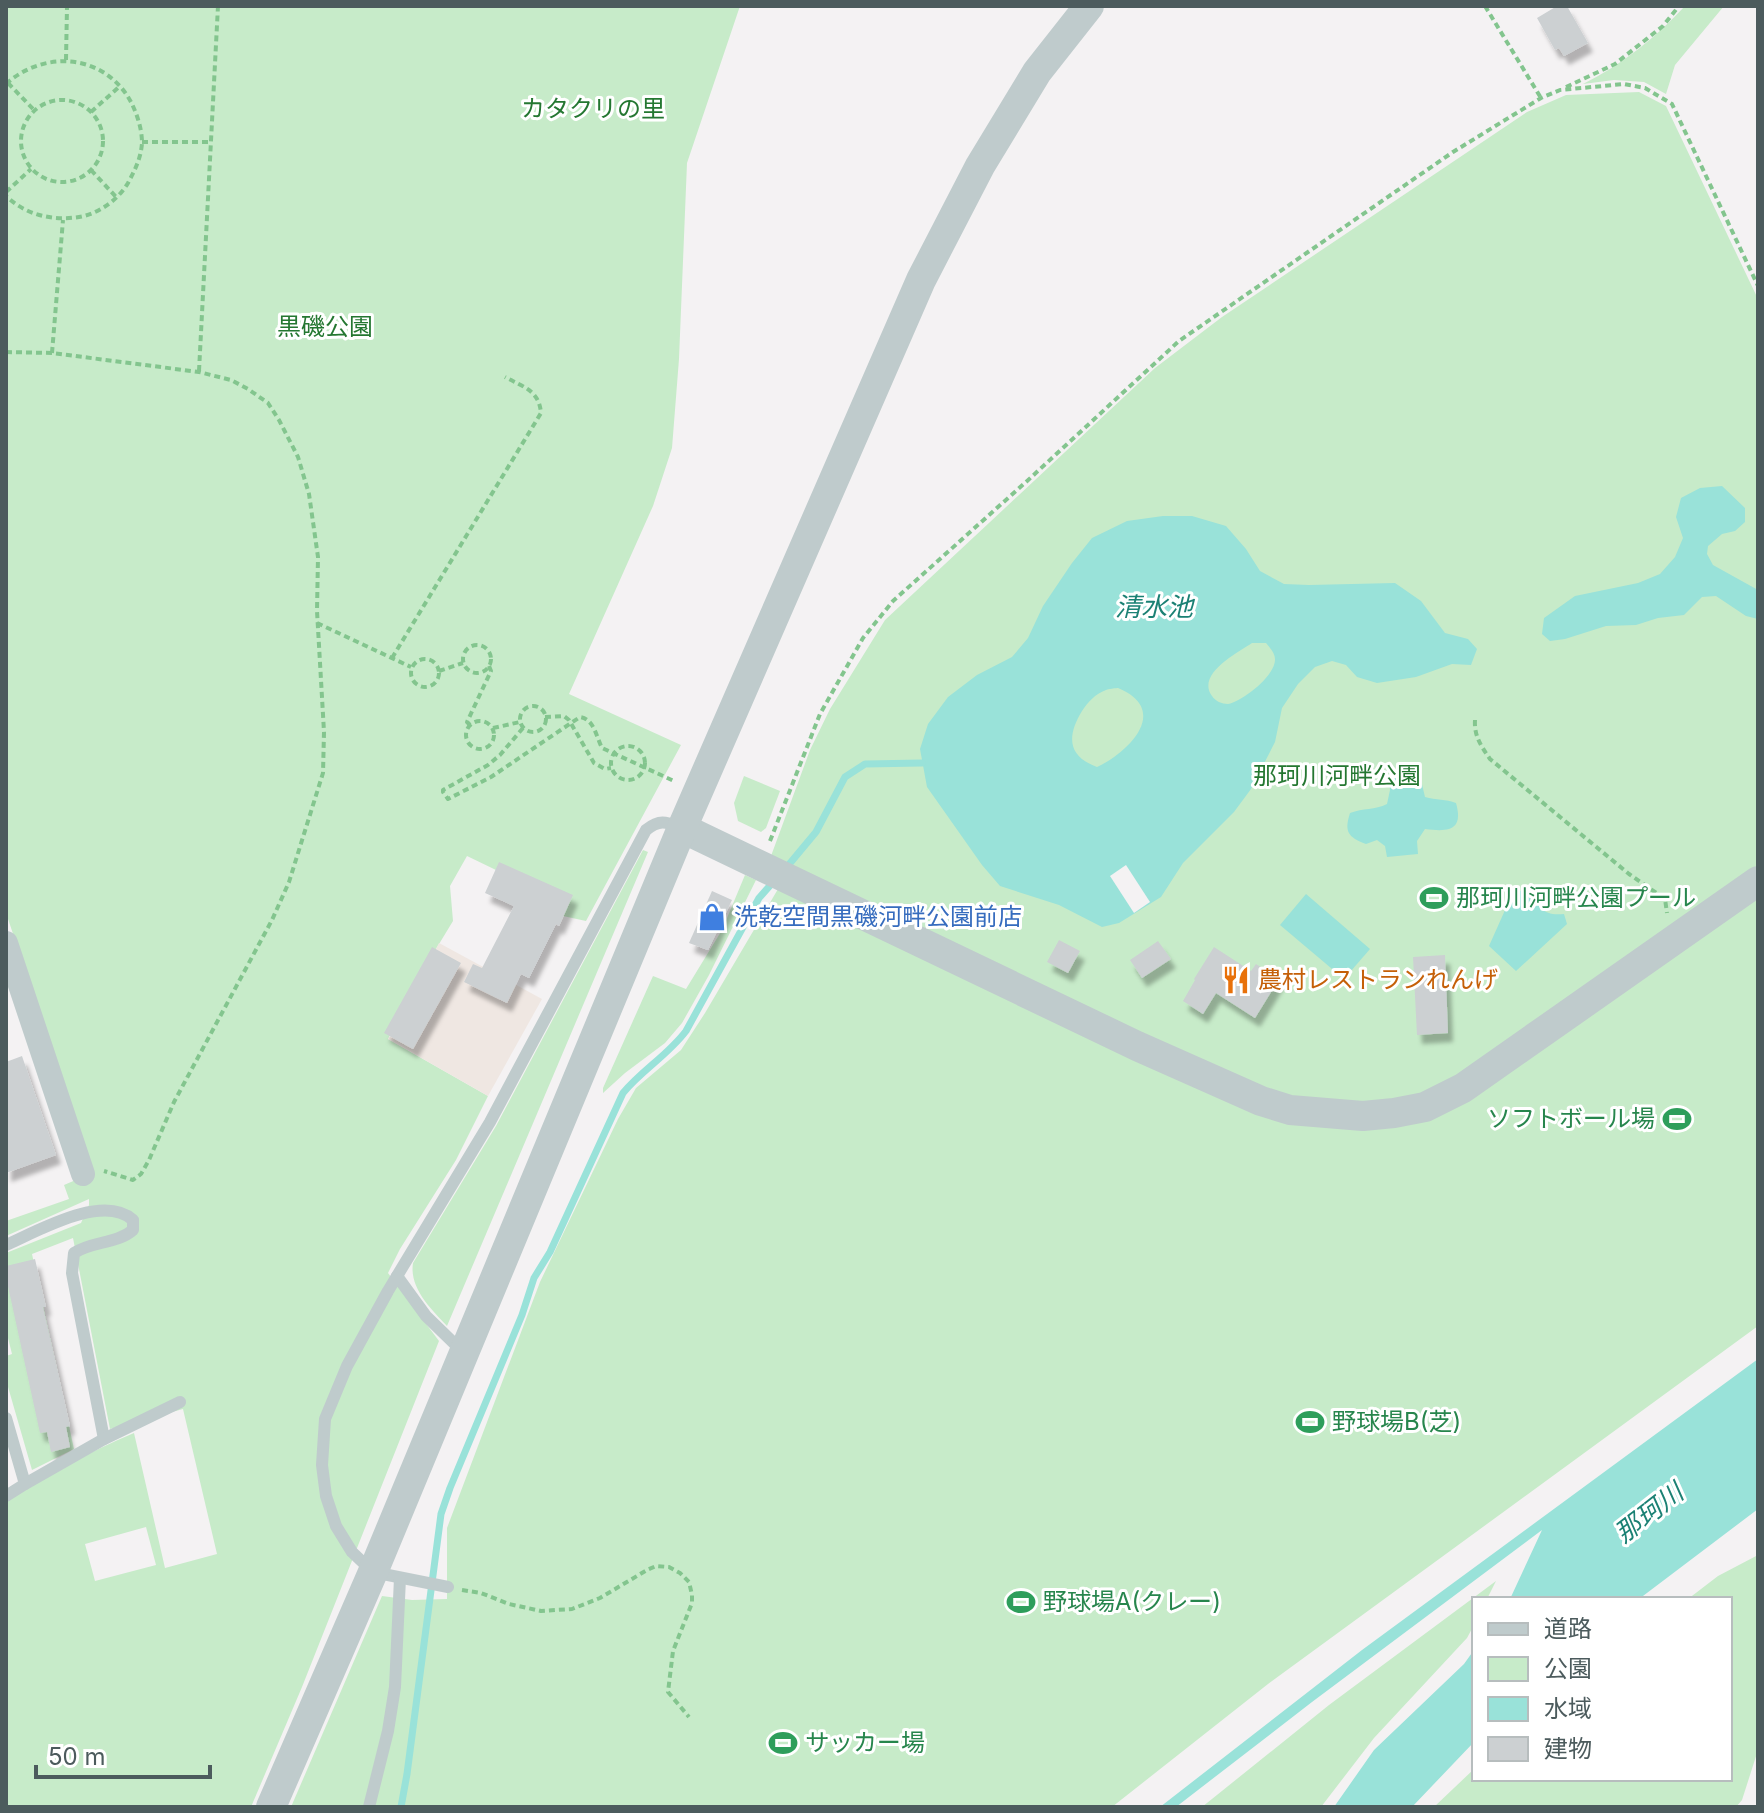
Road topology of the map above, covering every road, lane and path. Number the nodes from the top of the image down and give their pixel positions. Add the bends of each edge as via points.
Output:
1 (218, 6) edge
2 (1089, 6) edge
3 (1485, 6) edge
4 (1679, 6) edge
5 (67, 7) edge
6 (66, 60) junction
7 (7, 83) edge
8 (120, 86) junction
9 (1560, 90) junction
10 (1541, 98) junction
11 (34, 110) junction
12 (91, 112) junction
13 (142, 142) junction
14 (210, 142) junction
15 (31, 169) junction
16 (91, 170) junction
17 (6, 194) edge
18 (117, 198) junction
19 (63, 219) junction
20 (1758, 286) edge
21 (6, 352) edge
22 (52, 353) junction
23 (199, 372) junction
24 (505, 377) dead end
25 (317, 623) junction
26 (392, 658) junction
27 (463, 663) junction
28 (489, 666) junction
29 (411, 667) junction
30 (439, 671) junction
31 (545, 717) junction
32 (1475, 720) dead end
33 (470, 725) junction
34 (522, 725) junction
35 (493, 728) junction
36 (611, 768) junction
37 (645, 768) junction
38 (698, 792) junction
39 (682, 828) junction
40 (761, 866) junction
41 (1758, 881) edge
42 (1665, 899) dead end
43 (6, 943) edge
44 (81, 1168) joint
45 (6, 1245) edge
46 (397, 1276) junction
47 (464, 1354) junction
48 (180, 1402) dead end
49 (6, 1418) edge
50 (104, 1439) junction
51 (25, 1484) junction
52 (6, 1496) edge
53 (395, 1577) junction
54 (448, 1587) joint
55 (689, 1717) dead end
56 (271, 1807) edge
57 (369, 1807) edge

1 - 14 path
2 - 38 street via 1037,72 921,280
3 - 10 path
4 - 9 path via 1663,26 1615,64
5 - 6 path
6 - 7 path via 25,70
6 - 8 path via 104,72
7 - 11 path
8 - 12 path
8 - 13 path via 137,115
9 - 10 path
9 - 20 path via 1624,84 1645,88 1672,104
10 - 40 path via 1453,152 1179,341 893,601 863,638 820,714
11 - 12 path via 60,99
11 - 15 path via 20,146
12 - 16 path via 103,146
13 - 14 path
13 - 18 path via 137,166
14 - 23 path
15 - 16 path via 53,182 79,179
15 - 17 path
16 - 18 path
17 - 19 path via 35,215
18 - 19 path via 84,216
19 - 22 path
21 - 22 path
22 - 23 path
23 - 25 path via 231,380 268,403 298,457 318,557
24 - 26 path via 534,393 541,413
25 - 26 path
25 - 44 path via 323,773 289,882 141,1174 133,1180
26 - 29 path
27 - 28 path via 473,673
27 - 28 path via 466,649 479,645 490,652
27 - 30 path
28 - 33 path
29 - 30 path via 427,659
29 - 30 path via 411,677 421,687 434,684
31 - 34 path via 540,730 532,732
31 - 34 path via 540,708 527,708 521,714
31 - 36 path, bridge via 564,716 594,763
32 - 42 path via 1478,741 1490,759
33 - 35 path via 482,720
33 - 35 path via 469,743 481,749 493,741
34 - 35 path
34 - 37 path via 488,765 443,790 446,797 491,777 580,717 591,722 602,748
36 - 37 path, bridge via 628,780
36 - 37 path, bridge via 615,751 631,746 641,751
37 - 38 path
38 - 39 street
39 - 40 street
39 - 46 lane via 656,823 646,830 490,1122
39 - 47 street
40 - 41 street via 1261,1101 1290,1110 1363,1116 1425,1107 1463,1088
43 - 44 street
45 - 50 lane via 77,1215 106,1210 133,1220 133,1230 125,1236 84,1247 74,1253 72,1263
46 - 47 lane via 426,1316
46 - 53 lane via 347,1366 325,1419 322,1465 336,1526 352,1552
47 - 53 street
48 - 50 lane
49 - 51 lane
50 - 51 lane
51 - 52 lane
53 - 54 lane
53 - 56 street
53 - 57 lane via 395,1687
54 - 55 path via 541,1611 572,1609 656,1566 669,1567 689,1582 692,1595 673,1651 668,1692

